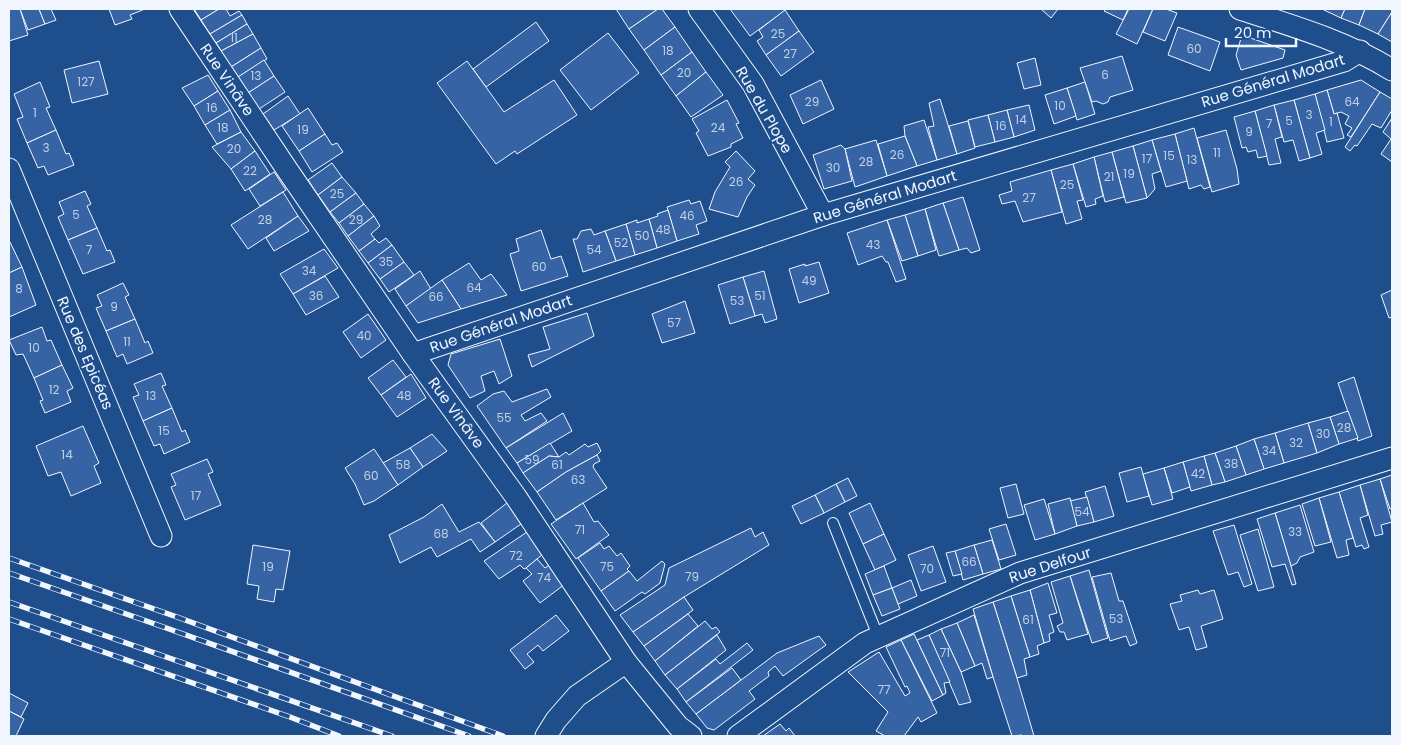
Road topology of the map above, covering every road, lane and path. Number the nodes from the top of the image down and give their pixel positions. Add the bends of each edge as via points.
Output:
1 (180, 9) edge
2 (699, 9) edge
3 (1240, 9) edge
4 (1360, 51) junction
5 (1392, 70) edge
6 (9, 169) edge
7 (823, 215) junction
8 (413, 354) junction
9 (1392, 458) edge
10 (833, 523) dead end
11 (161, 536) dead end
12 (878, 636) junction
13 (626, 662) junction
14 (548, 734) edge
15 (691, 736) edge
16 (738, 736) edge

1 - 8 street, Rue Vinâve
2 - 7 street, Rue du Plope via 752,84
3 - 4 street
4 - 5 street
4 - 7 street, Rue Général Modart via 1344,61
6 - 11 street, Rue des Epicéas
7 - 8 street, Rue Général Modart
8 - 13 street, Rue Vinâve via 516,497
9 - 12 street, Rue Delfour via 1020,573
10 - 12 lane
12 - 16 street, Rue Delfour
13 - 14 street via 577,696
13 - 15 street, Rue Vinâve via 678,726

